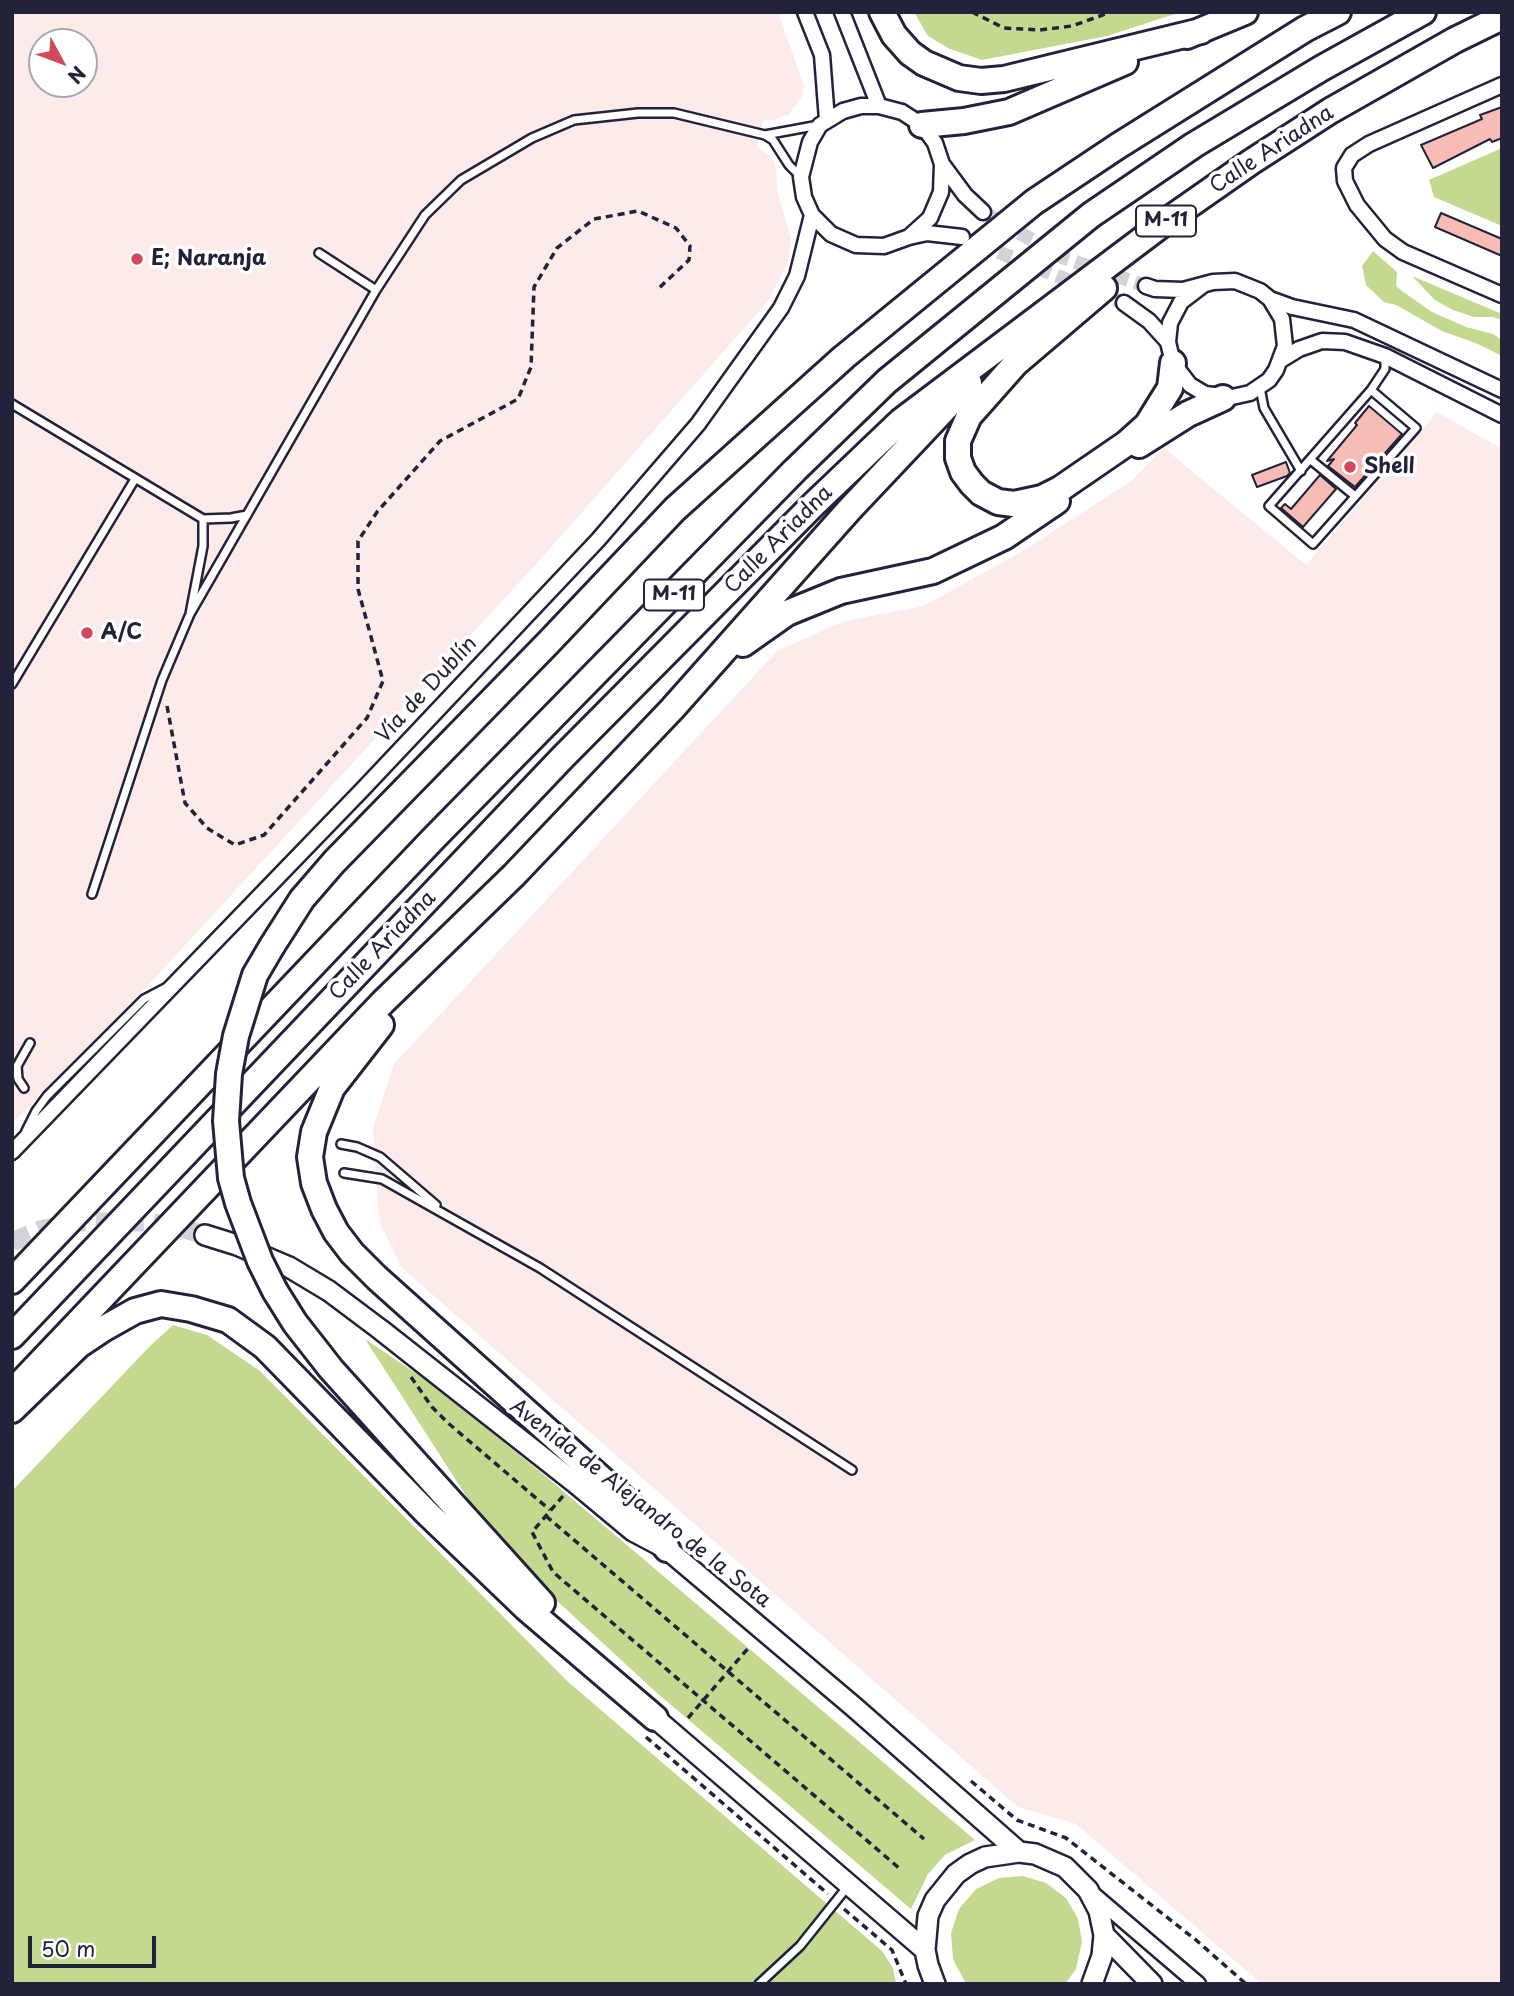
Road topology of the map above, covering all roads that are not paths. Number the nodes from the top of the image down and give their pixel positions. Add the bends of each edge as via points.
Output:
1 (805, 12) edge
2 (842, 12) edge
3 (882, 12) edge
4 (1245, 12) edge
5 (1338, 12) edge
6 (1423, 12) edge
7 (1502, 17) edge
8 (1201, 31) junction
9 (1502, 85) edge
10 (880, 106) junction
11 (1331, 111) junction
12 (824, 123) junction
13 (922, 125) junction
14 (765, 135) junction
15 (942, 164) junction
16 (801, 177) junction
17 (984, 212) tunnel mouth
18 (812, 215) junction
19 (909, 237) junction
20 (961, 237) dead end
21 (319, 253) dead end
22 (1146, 286) tunnel mouth
23 (1202, 286) junction
24 (376, 290) junction
25 (1502, 295) edge
26 (1269, 299) junction
27 (1124, 303) tunnel mouth
28 (1008, 341) junction
29 (1170, 353) junction
30 (1385, 356) junction
31 (1281, 360) junction
32 (1260, 387) junction
33 (1371, 390) junction
34 (1502, 390) edge
35 (1223, 397) junction
36 (12, 404) edge
37 (1502, 415) edge
38 (1311, 460) junction
39 (1301, 471) junction
40 (135, 479) junction
41 (1355, 496) junction
42 (247, 515) junction
43 (203, 519) junction
44 (190, 614) junction
45 (12, 684) edge
46 (694, 685) junction
47 (514, 875) junction
48 (92, 894) dead end
49 (30, 1042) dead end
50 (17, 1066) junction
51 (12, 1075) edge
52 (24, 1088) dead end
53 (341, 1144) dead end
54 (17, 1148) edge
55 (344, 1173) dead end
56 (448, 1216) junction
57 (205, 1235) tunnel mouth
58 (12, 1281) edge
59 (12, 1336) edge
60 (12, 1392) edge
61 (12, 1410) edge
62 (852, 1470) dead end
63 (667, 1549) junction
64 (648, 1725) junction
65 (1019, 1852) junction
66 (849, 1885) junction
67 (1088, 1890) junction
68 (1104, 1935) junction
69 (925, 1950) junction
70 (759, 1984) edge
71 (935, 1984) edge
72 (1092, 1984) edge
73 (1152, 1984) edge
74 (1198, 1984) edge

1 - 12 street via 822,55
2 - 10 street
3 - 8 highway via 894,36 924,63 959,78 981,81
4 - 8 highway
5 - 64 highway, bridge via 1034,202 844,357 675,509 334,862 302,899 255,975 236,1036 226,1121 238,1203 275,1291 323,1360
6 - 58 highway, Calle Ariadna / M-11 via 1194,145 1091,215 887,381 433,839
7 - 11 highway, Calle Ariadna / M-11
8 - 13 highway via 1009,111
9 - 25 street via 1369,144 1352,155 1344,168 1357,205 1385,239 1403,252
10 - 12 street via 843,111
10 - 13 street via 902,112
11 - 28 highway, Calle Ariadna / M-11 via 1168,220
11 - 29 highway via 1163,240 1016,363 962,431 958,458 963,472 981,493 998,502 1027,502 1060,489 1147,425 1170,388
12 - 14 lane
12 - 16 street via 810,142
13 - 15 street
14 - 16 lane
14 - 24 lane via 674,113 574,120 532,138 461,180 425,215
15 - 17 street
15 - 19 street via 941,192 930,218
16 - 18 street
18 - 19 street via 831,234 856,246 884,246
18 - 54 street, Vía de Dublín via 797,276 780,308 698,424 598,540
19 - 20 street via 927,233
21 - 24 lane
22 - 23 street via 1167,290
23 - 26 street via 1235,281
23 - 29 street via 1175,311 1170,323
24 - 42 lane
26 - 31 street via 1282,319 1285,334
26 - 34 street via 1354,320
27 - 29 street via 1149,321
28 - 46 highway
28 - 59 highway, Calle Ariadna / M-11 via 901,421 814,504 553,767
29 - 35 street via 1190,385
30 - 31 street via 1334,340 1299,349
30 - 33 lane via 1385,369
30 - 37 street
31 - 32 street
32 - 35 street via 1241,396
32 - 39 lane via 1264,408
33 - 38 lane
33 - 41 lane via 1416,428
35 - 46 highway via 1154,434 1004,537 933,571 841,592 787,613
36 - 40 lane
38 - 39 lane
38 - 41 lane
39 - 41 lane via 1269,506 1313,544
40 - 43 lane
40 - 45 lane
42 - 43 lane
42 - 44 lane
43 - 44 lane
44 - 48 lane via 162,680
46 - 47 highway
47 - 60 highway via 383,1002
47 - 63 highway via 332,1088 314,1132 310,1157 314,1183 336,1232 352,1253 645,1518
49 - 50 lane
50 - 51 lane
50 - 52 lane
53 - 56 lane via 380,1157
55 - 56 lane via 382,1179
56 - 62 lane via 540,1268
57 - 63 main road, Avenida de Alejandro de la Sota via 289,1267 329,1291 633,1531
61 - 64 highway via 79,1346 135,1311 161,1304 228,1320 265,1347 428,1514
63 - 65 main road, Avenida de Alejandro de la Sota
64 - 66 main road
65 - 67 main road via 1065,1867
65 - 69 main road via 985,1857 956,1874 928,1916
66 - 69 main road
66 - 70 lane via 800,1946
67 - 68 main road
67 - 74 street
68 - 72 main road
68 - 73 main road
69 - 71 main road

